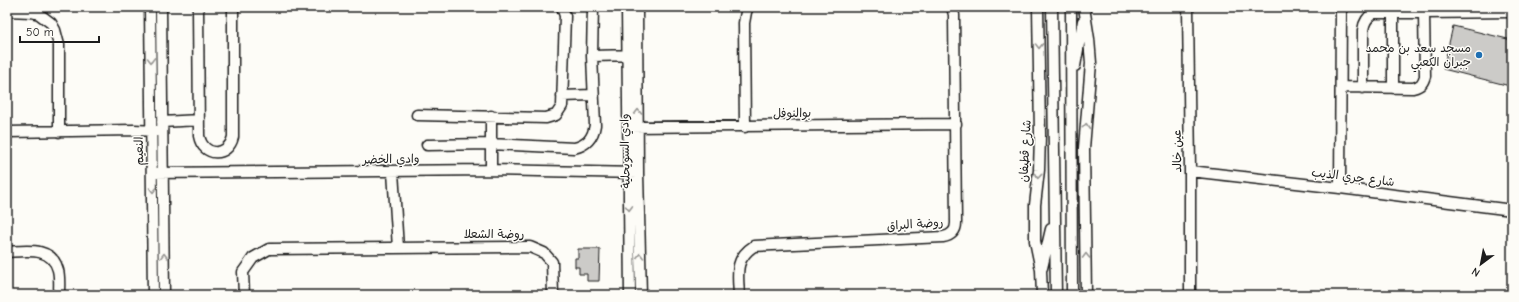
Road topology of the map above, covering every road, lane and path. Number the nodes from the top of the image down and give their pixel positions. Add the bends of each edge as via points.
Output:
1 (150, 7) edge
2 (161, 7) edge
3 (198, 7) edge
4 (233, 7) edge
5 (562, 7) edge
6 (593, 7) edge
7 (628, 7) edge
8 (637, 7) edge
9 (748, 7) edge
10 (952, 7) edge
11 (1038, 7) edge
12 (1052, 7) edge
13 (1071, 7) edge
14 (1188, 7) edge
15 (1341, 7) edge
16 (1424, 10) edge
17 (1448, 10) edge
18 (1084, 11) edge
19 (7, 12) edge
20 (1512, 12) edge
21 (1392, 13) junction
22 (633, 55) junction
23 (592, 56) junction
24 (1072, 79) junction
25 (1341, 87) junction
26 (1363, 88) junction
27 (1393, 88) junction
28 (593, 95) junction
29 (562, 96) junction
30 (417, 115) dead end
31 (491, 116) junction
32 (199, 120) junction
33 (956, 124) junction
34 (162, 127) junction
35 (633, 127) junction
36 (745, 127) junction
37 (152, 131) junction
38 (7, 132) edge
39 (59, 132) junction
40 (491, 144) junction
41 (427, 145) dead end
42 (491, 170) junction
43 (1190, 171) junction
44 (393, 172) junction
45 (152, 173) junction
46 (634, 173) junction
47 (163, 174) junction
48 (1340, 188) junction
49 (1512, 210) edge
50 (1055, 212) junction
51 (398, 248) junction
52 (7, 252) edge
53 (1041, 270) junction
54 (59, 295) edge
55 (153, 295) edge
56 (164, 295) edge
57 (244, 295) edge
58 (553, 295) edge
59 (630, 295) edge
60 (641, 295) edge
61 (738, 295) edge
62 (1042, 295) edge
63 (1056, 295) edge
64 (1072, 295) edge
65 (1086, 295) edge
66 (1190, 295) edge

1 -> 37 street, النعيم
2 - 34 street, النعيم
3 - 32 street
4 - 32 street via 233,137 230,146 221,152 206,149 200,141
5 - 29 street via 565,16
6 - 23 street
7 - 22 street, وادي السويحلية
8 - 22 street, وادي السويحلية
9 - 36 street via 744,23
10 - 33 street, روضة البراق
11 -> 53 street, شارع قطيفان via 1040,135 1035,241
12 - 50 street
13 - 24 street
14 - 43 street, عين خالد
15 - 25 street
16 - 17 street
16 - 21 street
16 - 27 street via 1424,82 1413,88
17 - 20 street
18 - 24 street via 1078,57
65 -> 18 street via 1084,148 1091,63
19 - 39 street via 38,14 56,30 59,45
21 - 26 street via 1374,13 1364,25
21 - 27 street
22 - 23 street
22 - 35 street, وادي السويحلية
23 - 28 street
24 - 64 street
25 - 26 street
25 - 48 street
26 - 27 street
28 - 29 street
28 - 40 street via 594,132 581,146 574,148
29 - 31 street via 560,111 551,117
30 - 31 street
31 - 40 street
32 - 34 street
33 - 36 street, بوالنوفل
33 - 61 street, روضة البراق via 956,223 955,230 950,235 754,246 745,253 739,264
34 - 37 street
34 - 47 street, النعيم
35 - 36 street, بوالنوفل
35 - 46 street, وادي السويحلية
37 - 39 street
37 - 45 street, النعيم
38 - 39 street
40 - 41 street
40 - 42 street
42 - 44 street, وادي الخضر
42 - 46 street, وادي الخضر
43 - 48 street, شارع جري الذيب
43 - 66 street, عين خالد
44 - 47 street, وادي الخضر
44 - 51 street
45 - 47 street, وادي الخضر
45 -> 55 street, النعيم
46 -> 59 street, وادي السويحلية
60 -> 46 street, وادي السويحلية
56 -> 47 street, النعيم
48 - 49 street, شارع جري الذيب
50 - 53 street
50 - 63 street
51 - 57 street, روضة الشعلا via 268,249 253,258 243,272
51 - 58 street, روضة الشعلا via 530,247 544,253 552,262
52 - 54 street via 45,253 56,264
53 - 62 street, شارع قطيفان

